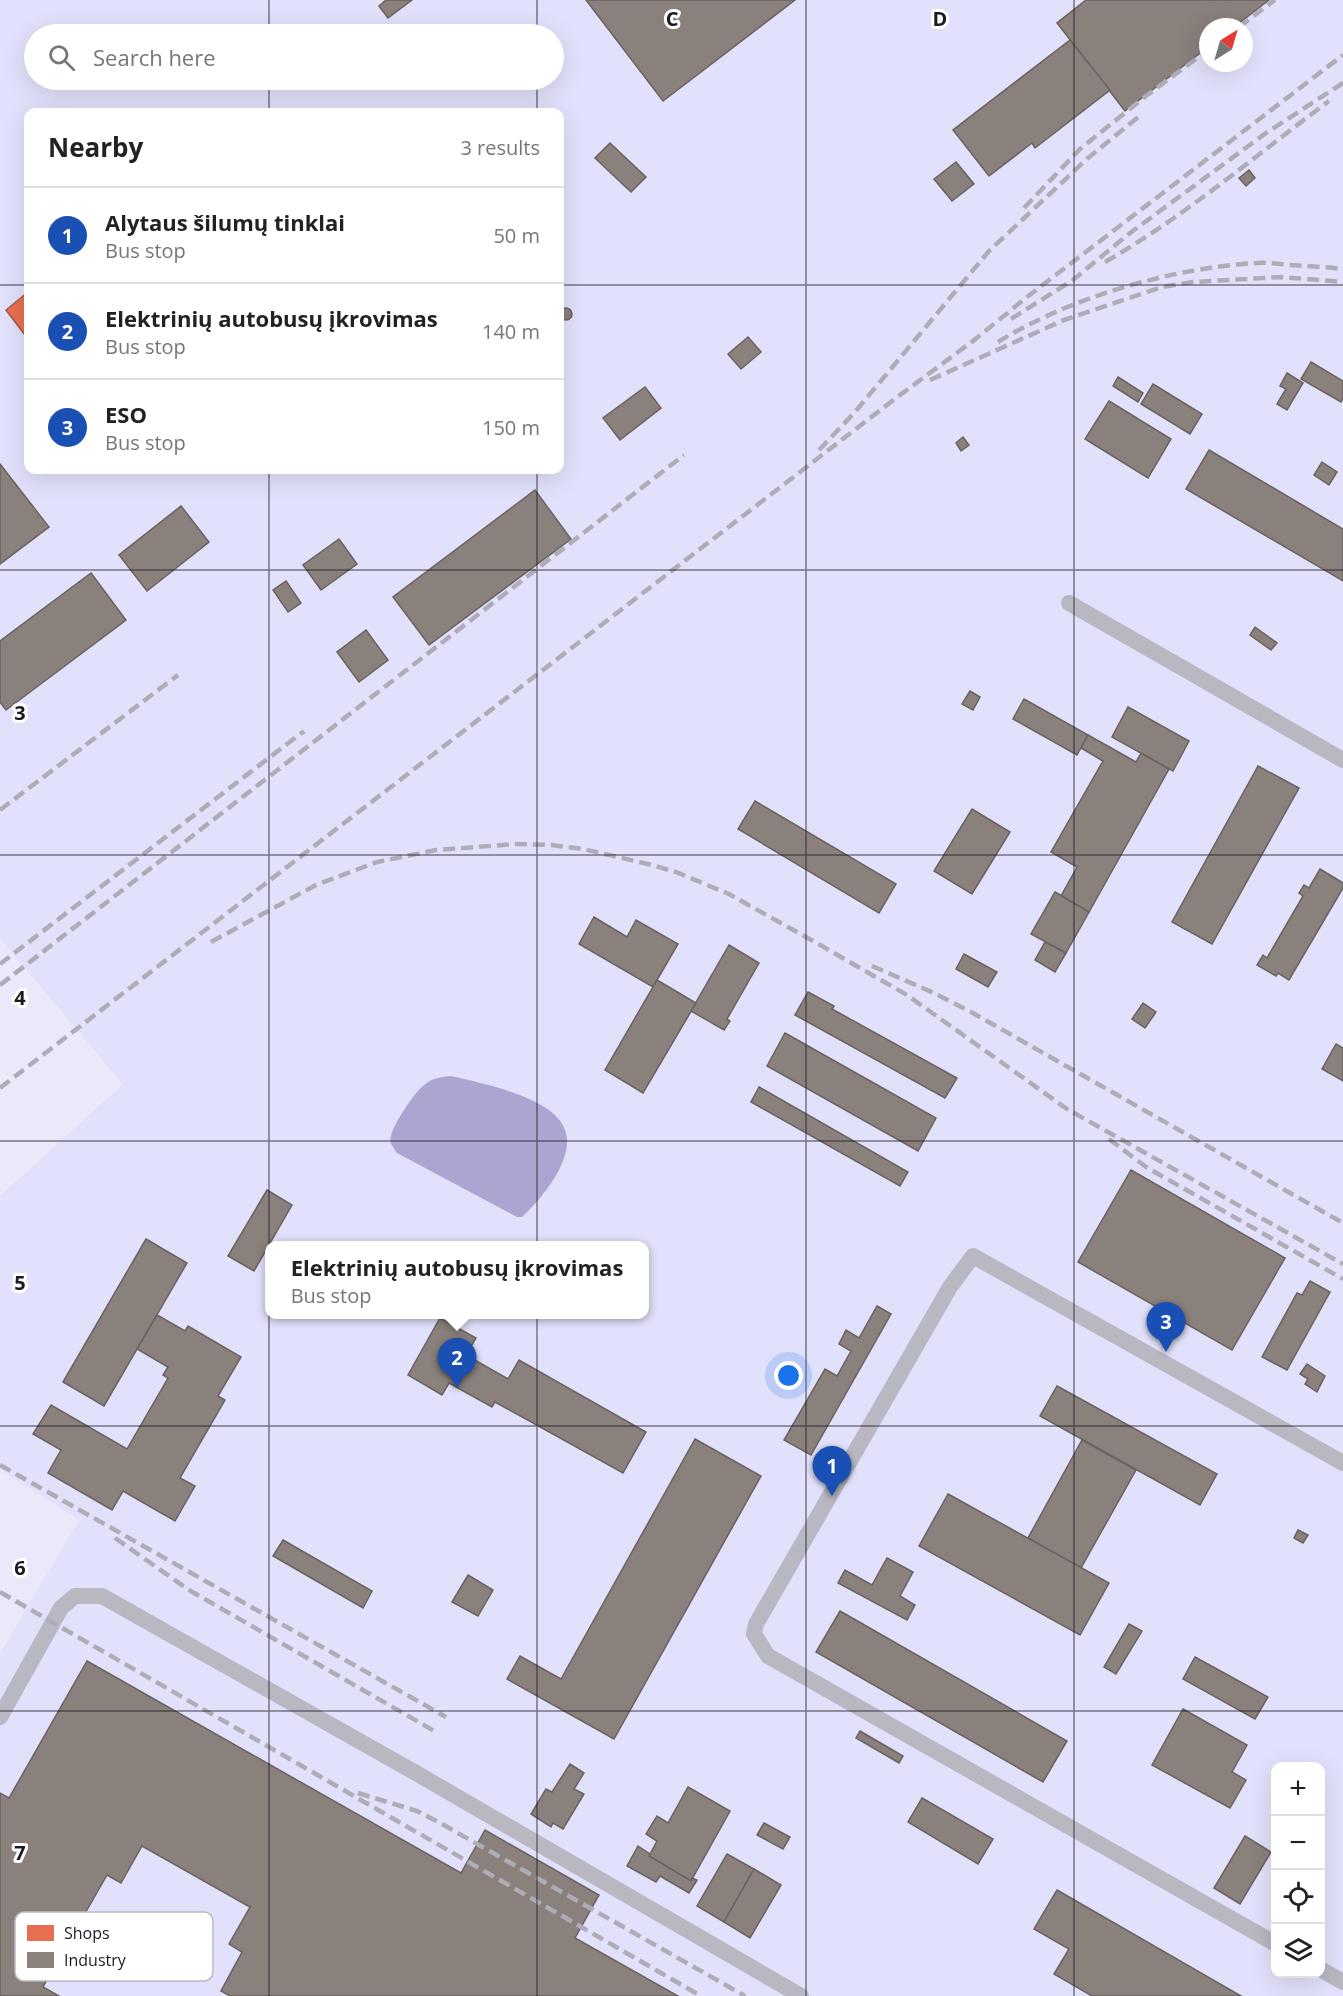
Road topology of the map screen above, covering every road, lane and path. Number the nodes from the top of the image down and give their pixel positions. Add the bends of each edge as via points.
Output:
1 (1069, 603) dead end
2 (1343, 759) edge
3 (1343, 1463) edge
4 (0, 1717) edge
5 (1271, 1942) edge
6 (1325, 1972) edge
7 (1343, 1982) edge
8 (801, 1996) edge

1 - 2 street
3 - 5 street via 974,1256 950,1287 756,1624 754,1634 768,1656
4 - 8 street via 61,1608 75,1596 102,1596
6 - 7 street

